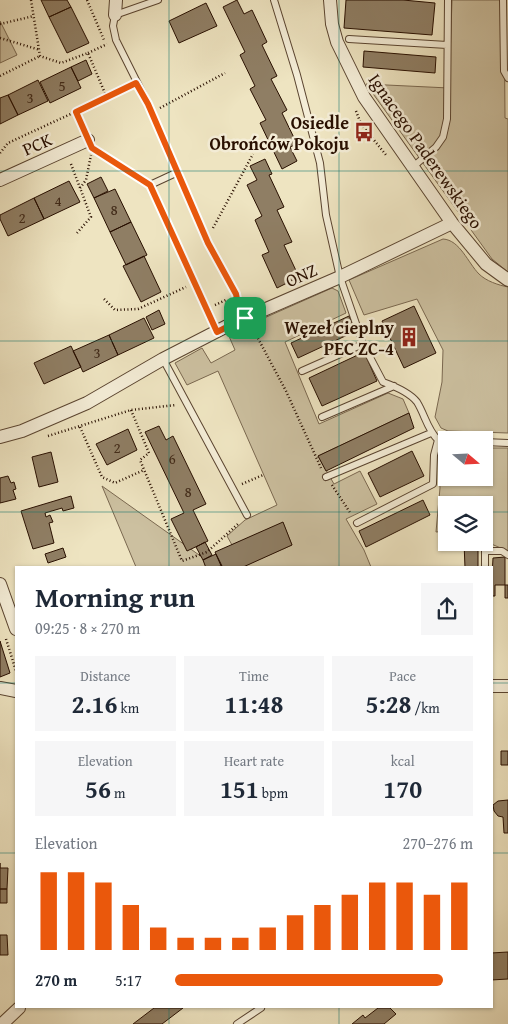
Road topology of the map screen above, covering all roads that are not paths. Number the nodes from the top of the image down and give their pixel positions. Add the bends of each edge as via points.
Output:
1 (116, 0) edge
2 (158, 0) edge
3 (274, 0) edge
4 (330, 0) edge
5 (448, 0) edge
6 (503, 0) edge
7 (115, 15) junction
8 (506, 30) edge
9 (349, 39) dead end
10 (447, 45) junction
11 (508, 78) edge
12 (88, 140) road end
13 (414, 166) junction
14 (178, 172) junction
15 (0, 180) edge
16 (452, 223) junction
17 (340, 277) junction
18 (508, 280) edge
19 (245, 318) junction
20 (217, 332) junction
21 (363, 344) junction
22 (163, 359) junction
23 (302, 372) dead end
24 (394, 386) junction
25 (322, 417) dead end
26 (431, 433) junction
27 (0, 437) edge
28 (438, 440) joint
29 (493, 442) edge
30 (508, 443) edge
31 (326, 478) road end
32 (247, 515) road end
33 (357, 524) road end
34 (508, 555) edge
35 (485, 566) edge
36 (0, 584) edge
37 (11, 633) edge
38 (493, 686) edge
39 (508, 686) edge
40 (0, 688) edge
41 (15, 691) edge
42 (19, 1008) edge
43 (261, 1008) edge
44 (2, 1024) edge
45 (237, 1024) edge

1 - 7 street
2 - 7 lane
3 - 17 lane via 320,163 326,215
4 - 13 street, Ignacego Paderewskiego via 337,42 356,84
5 - 10 lane
6 - 8 lane
7 - 14 lane via 116,40
8 - 11 lane via 504,71
9 - 10 lane
10 - 13 lane via 443,137
12 - 15 street, PCK
13 - 16 street, Ignacego Paderewskiego
14 - 19 lane
14 - 20 lane via 150,185
16 - 17 street, ONZ
16 - 18 street, Ignacego Paderewskiego via 486,264
17 - 19 street, ONZ
17 - 21 lane
19 - 20 street, ONZ
20 - 22 street, ONZ
21 - 23 lane
21 - 24 lane via 383,382
22 - 27 street, ONZ via 88,403
22 - 32 lane
24 - 25 lane
24 - 26 lane via 416,401
26 - 28 lane
26 - 31 lane
28 - 33 lane via 433,484
29 - 30 lane
34 - 35 lane via 502,551 485,551
36 - 37 street
38 - 39 street
40 - 41 street
42 - 44 street
43 - 45 lane

